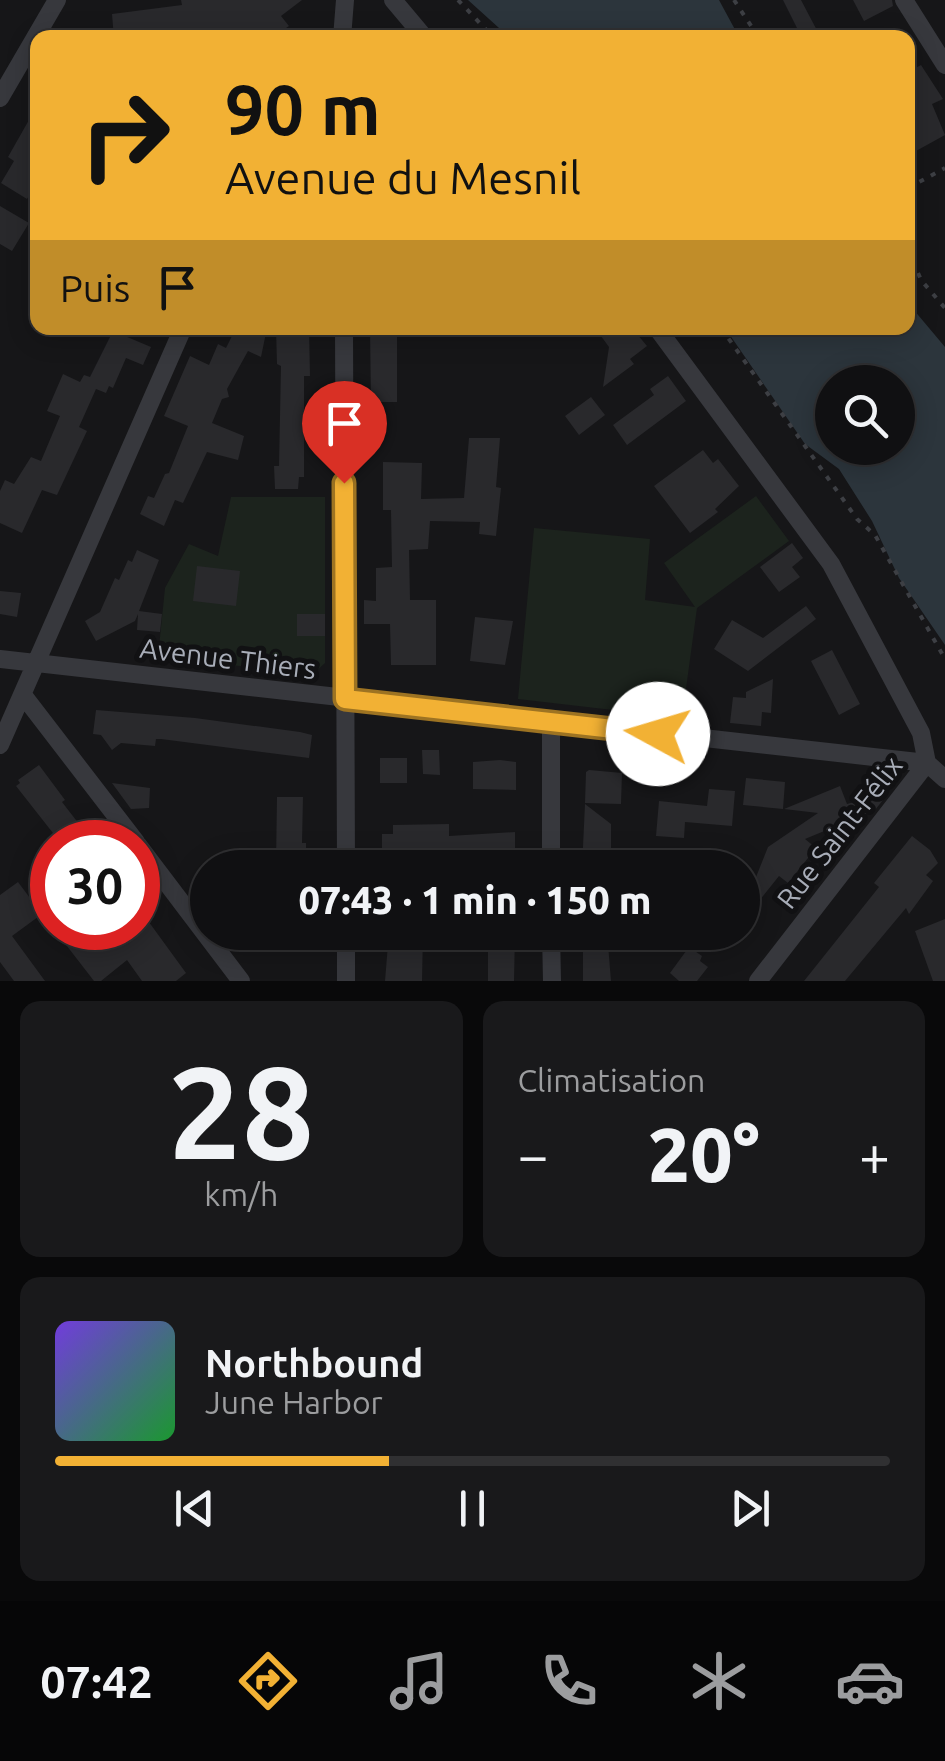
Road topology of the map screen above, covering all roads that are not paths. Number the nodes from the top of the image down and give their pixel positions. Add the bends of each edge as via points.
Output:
1 (57, 0) edge
2 (345, 0) edge
3 (393, 0) edge
4 (904, 0) edge
5 (40, 30) edge
6 (343, 30) edge
7 (418, 30) edge
8 (30, 46) edge
9 (945, 65) edge
10 (0, 98) edge
11 (180, 335) edge
12 (344, 335) edge
13 (662, 335) edge
14 (0, 659) edge
15 (37, 664) junction
16 (23, 694) junction
17 (345, 699) junction
18 (551, 723) junction
19 (0, 745) edge
20 (926, 763) junction
21 (945, 779) edge
22 (119, 820) edge
23 (346, 850) edge
24 (551, 850) edge
25 (160, 874) edge
26 (346, 950) edge
27 (552, 950) edge
28 (241, 981) edge
29 (346, 981) edge
30 (552, 981) edge
31 (758, 981) edge

1 - 5 street
2 - 6 street
3 - 7 street
4 - 9 street
8 - 10 street
11 - 15 street
12 - 17 street
13 - 20 street via 831,564 921,733
14 - 15 street, Avenue Thiers
15 - 16 street
15 - 17 street, Avenue Thiers
16 - 19 street
16 - 22 street
17 - 18 street, Avenue Thiers
17 - 23 street
18 - 20 street, Avenue Thiers
18 - 24 street
20 - 21 street
20 - 31 street, Rue Saint-Félix
25 - 28 street
26 - 29 street
27 - 30 street

